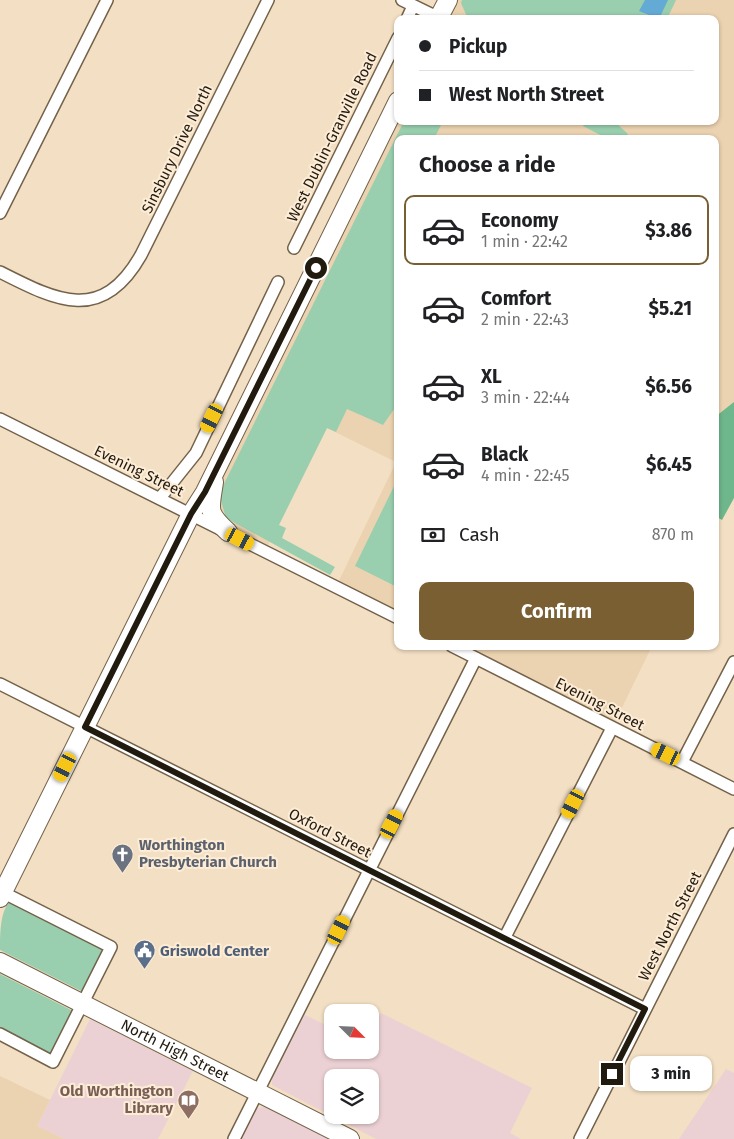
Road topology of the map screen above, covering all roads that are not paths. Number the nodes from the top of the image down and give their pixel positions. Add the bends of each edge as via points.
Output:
1 (107, 0) edge
2 (268, 0) edge
3 (402, 0) edge
4 (448, 0) edge
5 (413, 6) junction
6 (409, 15) edge
7 (432, 15) edge
8 (440, 15) edge
9 (394, 46) edge
10 (394, 109) edge
11 (0, 213) edge
12 (294, 248) dead end
13 (0, 272) edge
14 (278, 282) dead end
15 (0, 419) edge
16 (215, 472) junction
17 (160, 498) junction
18 (191, 514) junction
19 (228, 532) junction
20 (394, 616) edge
21 (460, 650) edge
22 (476, 658) junction
23 (734, 662) edge
24 (0, 684) edge
25 (85, 727) junction
26 (612, 728) junction
27 (682, 762) junction
28 (734, 789) edge
29 (734, 834) edge
30 (369, 869) junction
31 (1, 893) edge
32 (505, 937) junction
33 (0, 962) edge
34 (83, 1004) junction
35 (645, 1009) junction
36 (0, 1034) edge
37 (258, 1093) junction
38 (234, 1139) edge
39 (350, 1139) edge
40 (580, 1139) edge

1 - 11 street
2 - 13 street, Sinsbury Drive North via 138,261 122,282 96,297 76,301 60,299
3 - 5 street
4 - 8 main road
5 - 6 street
5 - 7 street
9 - 12 street, West Dublin-Granville Road
10 - 16 main road
14 - 17 street via 196,452
15 - 17 street, Evening Street
16 - 18 main road
16 - 19 main road via 210,511
17 - 18 street, Evening Street
18 - 19 street, Evening Street
18 - 25 main road
19 - 20 street, Evening Street
21 - 22 street, Evening Street
22 - 26 street, Evening Street
22 - 30 street
23 - 27 street
24 - 25 street, Oxford Street
25 - 30 street, Oxford Street
25 - 31 main road
26 - 27 street, Evening Street
26 - 32 street
27 - 28 street, Evening Street
29 - 35 street, West North Street
30 - 32 street, Oxford Street
30 - 37 street
31 - 34 street via 111,947
32 - 35 street, Oxford Street
33 - 34 main road, North High Street
34 - 36 street via 54,1062
34 - 37 main road, North High Street
35 - 40 street, West North Street
37 - 38 street
37 - 39 main road, North High Street

